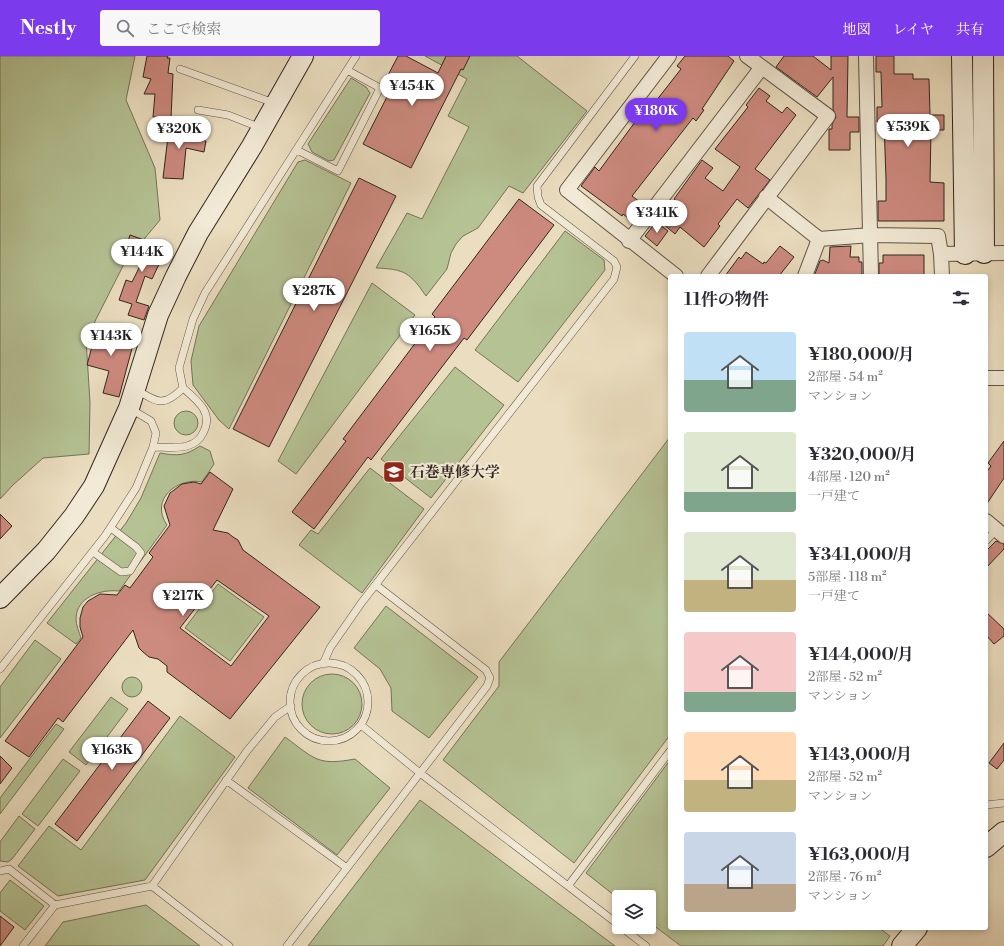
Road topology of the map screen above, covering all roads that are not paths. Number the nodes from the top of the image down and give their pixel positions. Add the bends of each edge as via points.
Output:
1 (302, 56) edge
2 (356, 56) edge
3 (635, 56) edge
4 (669, 56) edge
5 (747, 56) edge
6 (866, 56) edge
7 (962, 56) edge
8 (984, 56) edge
9 (762, 67) junction
10 (180, 69) dead end
11 (346, 70) junction
12 (276, 104) junction
13 (198, 110) dead end
14 (262, 129) junction
15 (297, 150) junction
16 (766, 197) junction
17 (871, 235) junction
18 (819, 239) junction
19 (629, 241) junction
20 (1004, 253) edge
21 (941, 254) junction
22 (975, 254) junction
23 (673, 274) edge
24 (709, 274) edge
25 (805, 274) edge
26 (871, 274) edge
27 (942, 274) edge
28 (988, 378) edge
29 (1004, 378) edge
30 (183, 388) junction
31 (136, 390) junction
32 (129, 408) junction
33 (153, 447) junction
34 (111, 528) junction
35 (995, 529) edge
36 (988, 538) edge
37 (92, 552) junction
38 (376, 585) junction
39 (0, 598) edge
40 (323, 664) junction
41 (0, 669) edge
42 (290, 706) junction
43 (361, 725) junction
44 (668, 754) edge
45 (420, 773) junction
46 (226, 780) junction
47 (1004, 803) edge
48 (988, 805) edge
49 (1004, 832) edge
50 (988, 845) edge
51 (347, 868) junction
52 (0, 870) edge
53 (152, 886) junction
54 (568, 886) junction
55 (55, 905) junction
56 (612, 920) edge
57 (914, 930) edge
58 (630, 934) edge
59 (23, 946) edge
60 (229, 946) edge
61 (287, 946) edge
62 (646, 946) edge
63 (902, 946) edge

1 - 12 street
2 - 11 lane
3 - 38 lane via 537,186 541,205 614,261 617,267 614,279
4 - 19 street via 567,190
5 - 9 street
6 - 17 street
7 - 22 street
8 - 22 street
9 - 16 street via 828,116
9 - 19 street
10 - 12 lane
11 - 15 lane
11 - 15 lane via 380,88 338,171
12 - 14 street
13 - 14 lane via 228,115
14 - 31 street via 198,233 176,276 158,315
15 - 30 lane via 205,293 193,319 179,368
16 - 18 street
16 - 24 street
17 - 18 street
17 - 21 street via 938,236
17 - 26 street
18 - 25 street
19 - 23 street
20 - 22 street
21 - 22 street
21 - 27 street
28 - 29 street
30 - 31 lane via 164,402 155,401
30 - 33 lane via 196,399 206,413 208,425 201,439 188,446
31 - 32 street
32 - 33 lane via 151,421 156,433
32 - 39 street via 94,486 74,516 46,551
33 - 34 lane via 136,488
34 - 37 lane
34 - 37 lane via 136,547 141,554 130,571 121,572
35 - 36 lane
37 - 41 lane
38 - 40 lane via 330,648
38 - 45 lane via 486,670 490,678
40 - 42 lane via 311,668 299,678 292,690
40 - 43 lane via 338,664 347,668 363,683 368,695 368,706
42 - 43 lane via 298,726 308,735 321,740 343,738
42 - 46 lane via 275,718
43 - 45 lane
44 - 54 lane
45 - 51 lane
45 - 54 lane
46 - 51 lane
46 - 53 lane
47 - 48 lane
49 - 50 street
51 - 61 lane
52 - 55 lane via 9,869
53 - 55 lane
53 - 60 lane
54 - 56 lane
55 - 59 lane
57 - 63 street
58 - 62 lane

